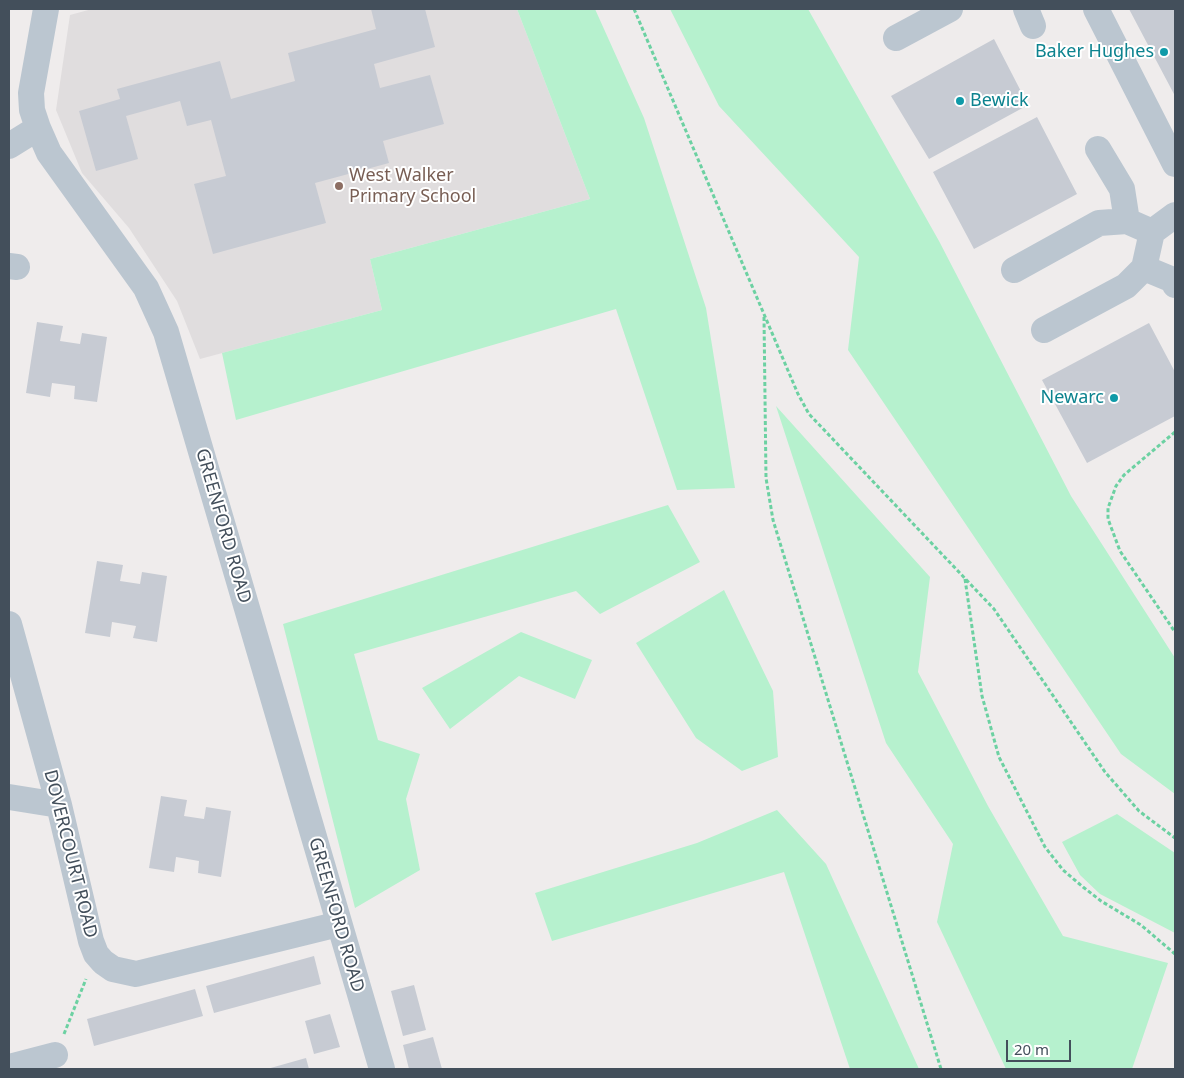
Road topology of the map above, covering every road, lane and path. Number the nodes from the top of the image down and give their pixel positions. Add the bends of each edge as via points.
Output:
1 (46, 9) edge
2 (634, 9) edge
3 (950, 9) edge
4 (1096, 9) edge
5 (896, 38) dead end
6 (38, 128) junction
7 (9, 146) edge
8 (1098, 149) dead end
9 (1175, 164) edge
10 (1175, 215) edge
11 (1127, 221) junction
12 (1152, 232) junction
13 (1144, 268) junction
14 (1014, 270) dead end
15 (1175, 285) edge
16 (764, 314) junction
17 (1044, 330) dead end
18 (1175, 432) edge
19 (965, 579) junction
20 (9, 624) edge
21 (1175, 632) edge
22 (9, 797) edge
23 (59, 805) junction
24 (1175, 838) edge
25 (339, 924) junction
26 (96, 954) junction
27 (1175, 954) edge
28 (55, 1055) joint
29 (9, 1067) edge
30 (382, 1069) edge
31 (941, 1069) edge

1 - 6 street, GREENFORD ROAD via 32,93 32,110
2 - 16 path
3 - 5 street
4 - 9 street
6 - 7 street
6 - 25 street, GREENFORD ROAD via 49,153 146,288 166,332
8 - 11 street via 1122,190
10 - 12 street
11 - 12 street
11 - 14 street via 1099,223
12 - 13 street
13 - 15 street via 1173,280
13 - 17 street via 1126,286
16 - 19 path via 809,414
16 - 31 path via 766,478 772,513
18 - 21 path via 1124,475 1108,508 1108,519 1120,551
19 - 24 path via 994,609 1105,772 1140,811
19 - 27 path via 982,696 999,757 1045,847 1063,870 1101,902 1141,925
20 - 23 street, DOVERCOURT ROAD
22 - 23 street
23 - 26 street, DOVERCOURT ROAD
25 - 26 street, DOVERCOURT ROAD via 136,974 113,969
25 - 30 street, GREENFORD ROAD
26 - 28 path
28 - 29 street

